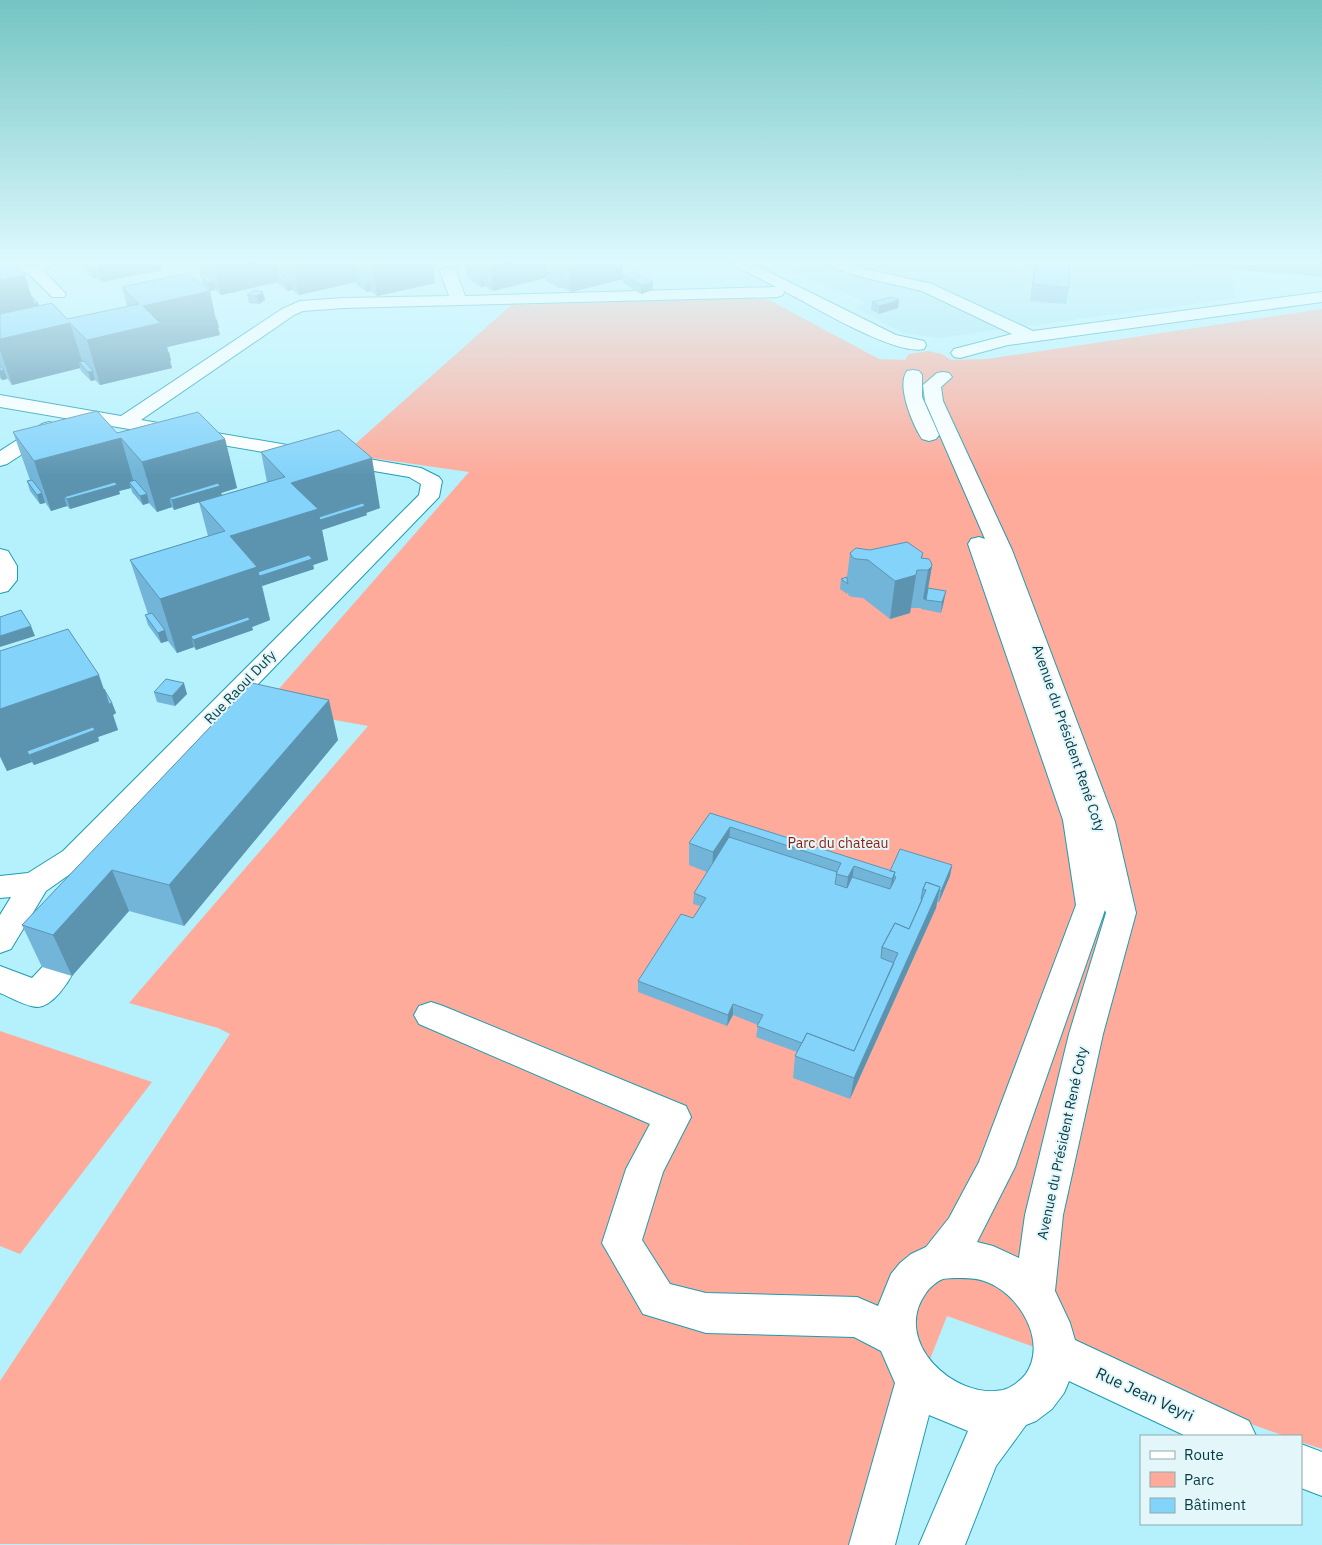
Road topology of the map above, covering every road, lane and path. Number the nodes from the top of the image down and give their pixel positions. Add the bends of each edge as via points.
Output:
1 (258, 332) edge
2 (856, 332) edge
3 (877, 332) edge
4 (1022, 332) edge
5 (1068, 332) edge
6 (1032, 337) junction
7 (918, 345) junction
8 (947, 349) junction
9 (899, 366) junction
10 (957, 373) junction
11 (0, 401) edge
12 (72, 414) junction
13 (125, 422) junction
14 (0, 460) edge
15 (0, 556) edge
16 (0, 586) edge
17 (35, 883) junction
18 (0, 887) edge
19 (0, 941) edge
20 (58, 972) dead end
21 (0, 979) edge
22 (431, 1015) dead end
23 (939, 1262) junction
24 (1034, 1294) junction
25 (898, 1338) junction
26 (1056, 1353) junction
27 (918, 1378) junction
28 (1010, 1411) junction
29 (1232, 1435) edge
30 (1302, 1466) edge
31 (1322, 1474) edge
32 (872, 1545) edge
33 (942, 1545) edge

1 - 13 street
2 - 9 street via 878,343
3 - 7 street
4 - 6 street
5 - 6 street
6 - 8 street
7 - 8 street
7 - 9 street via 900,348
8 - 10 street via 968,361 969,366
9 - 10 street
9 - 23 street, Avenue du Président René Coty via 981,548 1077,820 1092,905 996,1167 963,1231
10 - 24 street, Avenue du Président René Coty via 932,384 934,401 1001,550 1098,812 1120,912 1086,1034 1044,1215
11 - 12 street
12 - 13 street
12 - 14 street
13 - 17 street, Rue Raoul Dufy via 414,472 432,481 429,497 73,858
15 - 16 street via 6,566 6,580
17 - 18 street
17 - 19 street
20 - 21 street via 37,994
22 - 25 street via 673,1117 645,1169 622,1243 657,1300 706,1313 857,1317
23 - 24 street via 965,1259 999,1267
23 - 25 street via 908,1282 896,1318
24 - 26 street via 1046,1312
25 - 27 street via 904,1358
26 - 28 street via 1052,1372 1042,1389 1029,1402
26 - 29 street, Rue Jean Veyri
27 - 28 street via 940,1398 968,1410
27 - 32 street
28 - 33 street via 980,1451
30 - 31 street

